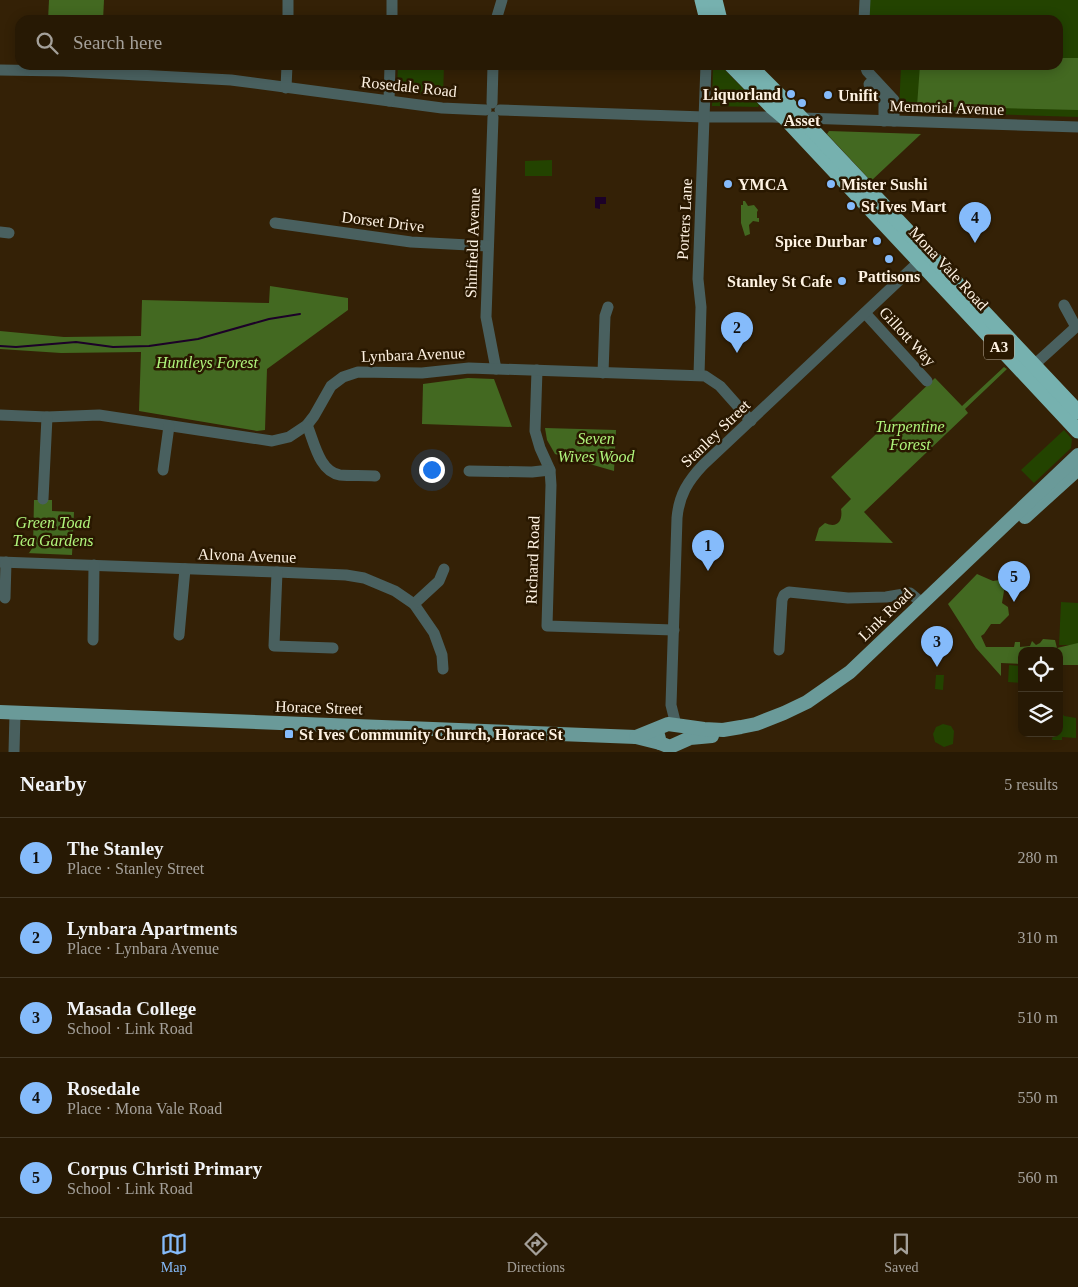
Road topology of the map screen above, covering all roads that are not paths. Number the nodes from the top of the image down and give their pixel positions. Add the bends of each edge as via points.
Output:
1 (288, 0) edge
2 (392, 0) edge
3 (502, 0) edge
4 (702, 0) edge
5 (715, 0) edge
6 (865, 0) edge
7 (288, 15) edge
8 (392, 15) edge
9 (498, 15) edge
10 (706, 15) edge
11 (719, 15) edge
12 (864, 15) edge
13 (0, 70) edge
14 (287, 70) edge
15 (390, 70) edge
16 (493, 70) edge
17 (706, 70) edge
18 (736, 70) edge
19 (754, 70) edge
20 (860, 70) edge
21 (867, 70) edge
22 (286, 88) junction
23 (389, 101) junction
24 (493, 110) junction
25 (704, 117) junction
26 (785, 118) junction
27 (801, 118) junction
28 (889, 121) junction
29 (1078, 127) edge
30 (275, 223) dead end
31 (488, 246) junction
32 (924, 257) junction
33 (1064, 305) dead end
34 (608, 308) dead end
35 (865, 313) junction
36 (1077, 328) edge
37 (1034, 365) junction
38 (496, 369) junction
39 (537, 370) junction
40 (603, 373) junction
41 (699, 375) junction
42 (927, 381) dead end
43 (1078, 412) edge
44 (0, 415) edge
45 (46, 417) junction
46 (751, 421) junction
47 (307, 425) junction
48 (169, 426) junction
49 (1078, 432) edge
50 (1078, 455) edge
51 (1078, 469) edge
52 (163, 470) dead end
53 (550, 470) junction
54 (469, 471) dead end
55 (375, 476) dead end
56 (43, 499) dead end
57 (3, 562) edge
58 (94, 565) junction
59 (185, 569) junction
60 (444, 569) dead end
61 (277, 572) junction
62 (5, 598) dead end
63 (922, 603) junction
64 (414, 604) junction
65 (674, 630) junction
66 (180, 635) dead end
67 (92, 640) dead end
68 (333, 648) dead end
69 (780, 650) dead end
70 (442, 668) dead end
71 (0, 712) edge
72 (16, 713) junction
73 (670, 726) junction
74 (636, 737) junction
75 (670, 747) edge
76 (14, 752) edge

1 - 7 street
2 - 8 street
3 - 9 street
4 - 10 highway
5 - 11 highway
6 - 12 street
13 - 22 street, Rosedale Road via 176,76
14 - 22 street
15 - 23 street
16 - 24 street, Shinfield Avenue
17 - 25 street, Porters Lane
18 - 26 highway, Mona Vale Road / A3
19 - 27 highway, Mona Vale Road / A3
20 - 28 street via 884,101
21 - 28 street via 894,100
22 - 23 street, Rosedale Road
23 - 24 street, Rosedale Road
24 - 25 street, Rosedale Road
24 - 31 street, Shinfield Avenue
25 - 26 street, Rosedale Road
25 - 41 street, Porters Lane via 698,277 701,307
26 - 27 street, Memorial Avenue
26 - 32 highway, Mona Vale Road / A3
27 - 28 street, Memorial Avenue
27 - 32 highway, Mona Vale Road / A3
28 - 29 street, Memorial Avenue
30 - 31 street, Dorset Drive via 411,242
31 - 38 street, Shinfield Avenue via 486,317
32 - 35 street, Stanley Street
32 - 37 highway, Mona Vale Road / A3
32 - 49 highway, Mona Vale Road / A3
33 - 36 street
34 - 40 street
35 - 42 street, Gillott Way
35 - 46 street, Stanley Street
36 - 37 street
37 - 43 highway, Mona Vale Road / A3
38 - 39 street, Lynbara Avenue
38 - 47 street, Lynbara Avenue via 353,373 332,386
39 - 40 street, Lynbara Avenue
39 - 53 street, Richard Road via 536,431
40 - 41 street, Lynbara Avenue
41 - 46 street, Lynbara Avenue via 715,382
44 - 45 street, Lynbara Avenue
45 - 48 street, Lynbara Avenue via 99,415
45 - 56 street
46 - 65 street, Stanley Street via 694,475 680,498
47 - 48 street, Lynbara Avenue via 289,437 272,441
47 - 55 street via 321,461 331,472
48 - 52 street
50 - 63 main road, Link Road
51 - 75 main road, Link Road via 879,655 822,700 774,724 745,733 690,738
53 - 54 street
53 - 65 street, Richard Road via 547,626
57 - 58 street, Alvona Avenue
57 - 62 street
58 - 59 street, Alvona Avenue
58 - 67 street
59 - 61 street, Alvona Avenue
59 - 66 street
60 - 64 street via 439,581
61 - 64 street, Alvona Avenue via 364,578 395,591
61 - 68 street via 274,646
63 - 69 street via 910,593 848,598 789,592 782,600
63 - 73 main road, Link Road via 850,672 807,702 756,724 741,727 713,730
64 - 70 street, Alvona Avenue via 434,633 442,655
65 - 73 street, Stanley Street
71 - 72 main road, Horace Street
72 - 74 main road, Horace Street
72 - 76 street
73 - 74 main road, Horace Street
73 - 75 main road via 658,736
73 - 75 main road via 683,735
74 - 75 main road, Horace Street

